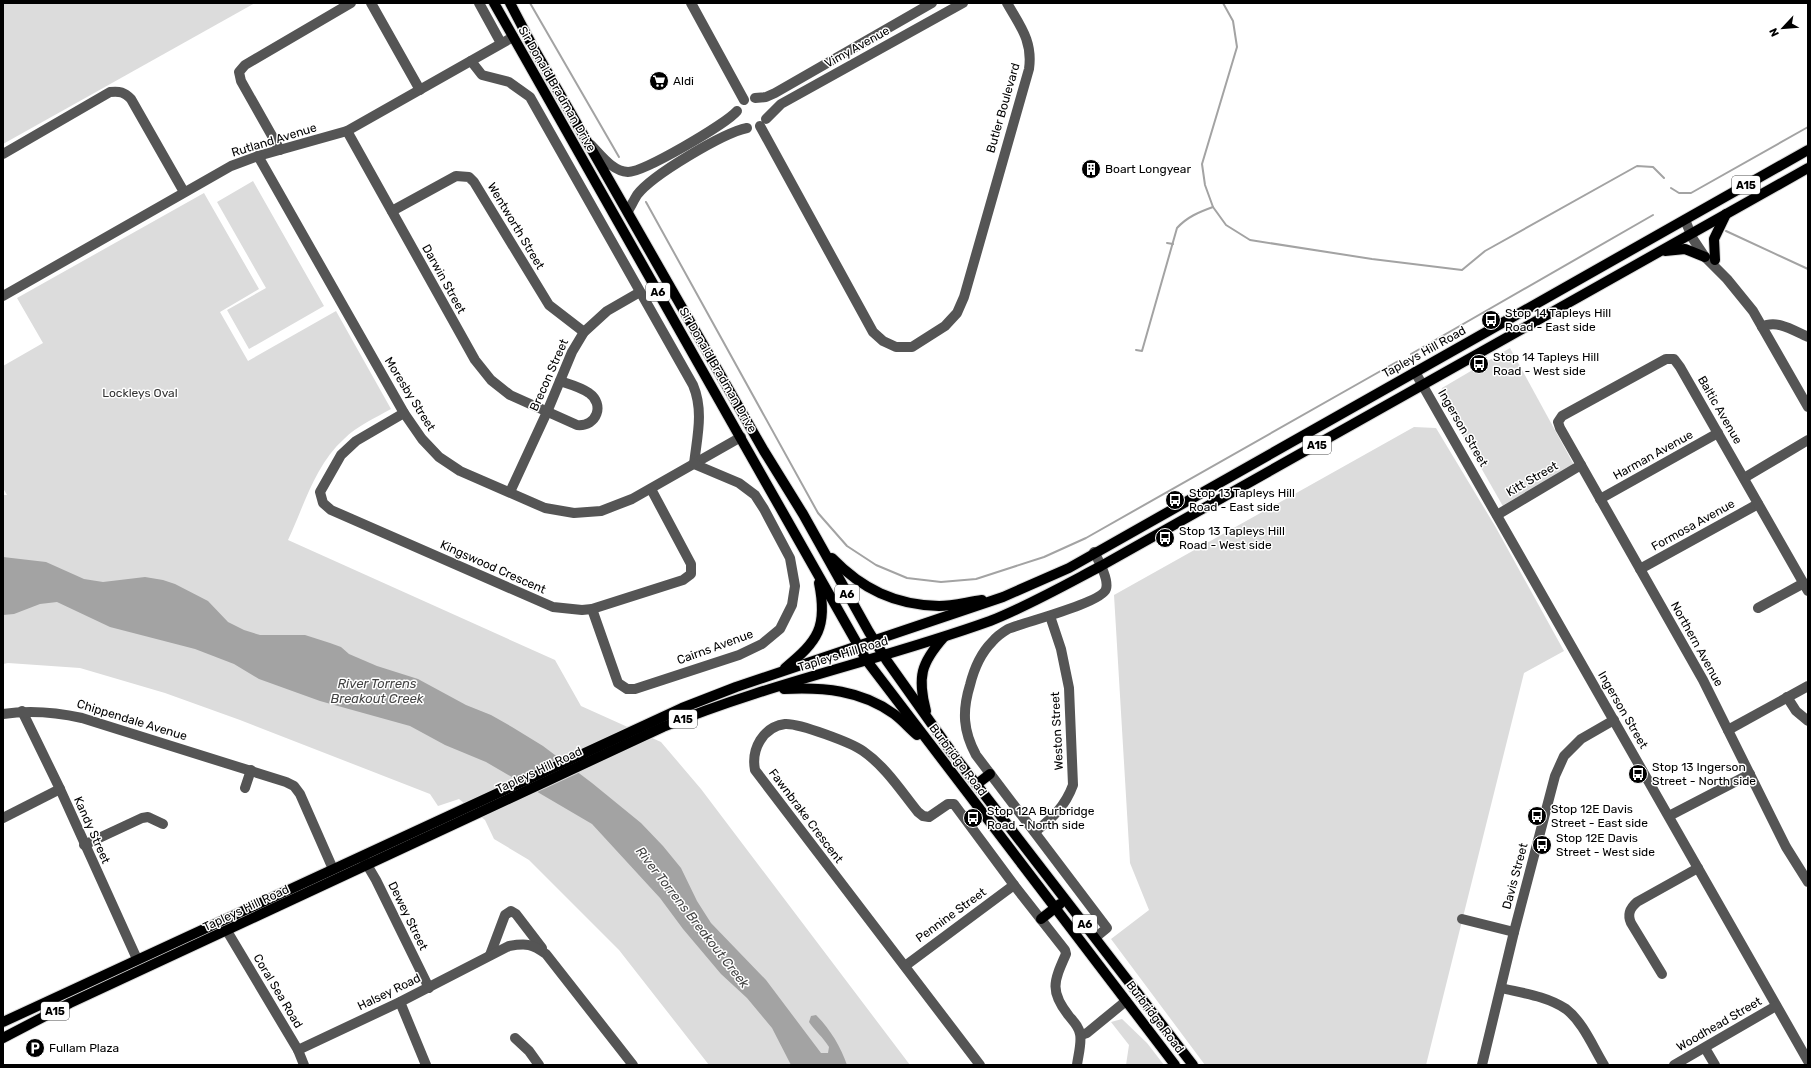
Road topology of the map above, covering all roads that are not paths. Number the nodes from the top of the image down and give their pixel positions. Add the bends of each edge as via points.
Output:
1 (351, 3) edge
2 (371, 3) edge
3 (479, 3) edge
4 (494, 3) edge
5 (510, 3) edge
6 (691, 3) edge
7 (932, 3) edge
8 (964, 3) edge
9 (1007, 3) edge
10 (519, 20) junction
11 (513, 37) junction
12 (502, 43) junction
13 (533, 47) junction
14 (471, 60) junction
15 (420, 90) junction
16 (755, 98) junction
17 (744, 100) junction
18 (737, 111) junction
19 (763, 123) junction
20 (747, 128) junction
21 (347, 131) junction
22 (587, 140) junction
23 (280, 150) junction
24 (1808, 150) edge
25 (3, 154) edge
26 (258, 156) junction
27 (1808, 168) edge
28 (184, 192) junction
29 (392, 211) junction
30 (628, 211) junction
31 (1726, 214) junction
32 (1684, 220) junction
33 (1693, 233) junction
34 (1661, 251) junction
35 (1710, 258) junction
36 (640, 292) junction
37 (3, 296) edge
38 (1762, 327) junction
39 (584, 332) junction
40 (1808, 337) edge
41 (1415, 372) junction
42 (560, 381) junction
43 (1423, 386) junction
44 (1808, 407) edge
45 (547, 412) junction
46 (404, 413) junction
47 (746, 418) junction
48 (1558, 422) joint
49 (1718, 433) junction
50 (741, 437) junction
51 (1808, 440) edge
52 (764, 451) junction
53 (694, 464) junction
54 (1581, 466) junction
55 (1744, 478) junction
56 (651, 489) junction
57 (510, 492) junction
58 (1600, 499) junction
59 (1758, 504) junction
60 (1497, 515) junction
61 (821, 547) junction
62 (1094, 552) junction
63 (1101, 566) junction
64 (1640, 569) junction
65 (817, 573) junction
66 (1806, 587) edge
67 (1003, 597) junction
68 (1758, 608) dead end
69 (592, 609) junction
70 (1050, 616) junction
71 (945, 635) junction
72 (874, 641) junction
73 (859, 646) junction
74 (884, 656) junction
75 (868, 661) junction
76 (780, 672) junction
77 (1808, 686) edge
78 (768, 690) junction
79 (1787, 697) junction
80 (22, 711) junction
81 (3, 714) edge
82 (928, 719) junction
83 (1614, 720) junction
84 (1808, 721) edge
85 (1728, 730) junction
86 (930, 743) junction
87 (596, 753) junction
88 (251, 770) junction
89 (990, 774) junction
90 (1750, 774) junction
91 (976, 784) junction
92 (245, 788) dead end
93 (60, 789) junction
94 (1669, 816) junction
95 (3, 818) edge
96 (163, 824) dead end
97 (1035, 832) junction
98 (401, 838) junction
99 (84, 845) junction
100 (405, 848) junction
101 (362, 856) junction
102 (367, 866) junction
103 (1698, 868) junction
104 (333, 869) junction
105 (338, 879) junction
106 (1808, 882) edge
107 (1014, 885) junction
108 (1066, 900) junction
109 (1056, 908) junction
110 (1041, 919) junction
111 (1462, 919) dead end
112 (222, 921) junction
113 (227, 931) junction
114 (1514, 932) junction
115 (1096, 937) junction
116 (546, 954) junction
117 (490, 956) junction
118 (137, 959) junction
119 (904, 966) junction
120 (143, 970) junction
121 (1662, 974) dead end
122 (429, 988) junction
123 (1501, 988) junction
124 (1126, 1001) junction
125 (400, 1002) junction
126 (1776, 1006) junction
127 (3, 1022) edge
128 (1081, 1036) junction
129 (3, 1038) edge
130 (515, 1038) dead end
131 (1705, 1048) junction
132 (298, 1050) junction
133 (1808, 1061) edge
134 (304, 1065) edge
135 (426, 1065) edge
136 (539, 1065) edge
137 (633, 1065) edge
138 (980, 1065) edge
139 (1077, 1065) edge
140 (1175, 1065) edge
141 (1193, 1065) edge
142 (1482, 1065) edge
143 (1604, 1065) edge
144 (1674, 1065) edge
145 (1715, 1065) edge

1 - 23 street via 244,65 239,72 241,81
2 - 15 street
3 - 12 street, Sir Donald Bradman Drive
4 - 11 main road, Sir Donald Bradman Drive / A6
5 - 10 main road, Sir Donald Bradman Drive / A6
6 - 17 street
7 - 16 street, Vimy Avenue via 775,93
8 - 19 street, Vimy Avenue via 781,104
9 - 19 street, Butler Boulevard via 1029,43 1029,68 964,297 957,313 945,326 912,347 896,347 883,341 873,332
10 - 11 main road
10 - 13 main road, Sir Donald Bradman Drive / A6
11 - 12 street, Rutland Avenue
11 - 13 main road
11 - 50 main road, Sir Donald Bradman Drive / A6
12 - 14 street, Rutland Avenue
13 - 22 main road, Sir Donald Bradman Drive / A6
14 - 15 street, Rutland Avenue
14 - 36 street via 482,75 509,82 530,97
15 - 21 street, Rutland Avenue
16 - 17 street
16 - 19 street via 760,100 768,112
17 - 18 street
18 - 20 street via 738,120
18 - 22 street via 724,122 633,171 627,172 611,165
19 - 20 street via 755,128
20 - 30 street via 729,134 668,169 637,195
21 - 23 street, Rutland Avenue
21 - 29 street, Darwin Street
22 - 30 main road, Sir Donald Bradman Drive / A6
23 - 26 street, Rutland Avenue
24 - 32 main road, Tapleys Hill Road / A15
25 - 28 street via 110,92 119,91 131,99
26 - 28 street, Rutland Avenue via 231,166
26 - 46 street, Moresby Street
27 - 31 main road, Tapleys Hill Road / A15
28 - 37 street, Rutland Avenue
29 - 39 street, Wentworth Street via 456,176 469,177 549,305
29 - 45 street, Darwin Street via 475,360 491,380 510,395
30 - 47 main road, Sir Donald Bradman Drive / A6
31 - 33 main road, Tapleys Hill Road / A15
31 - 35 main road via 1714,239
32 - 33 street
32 - 41 main road, Tapleys Hill Road / A15
33 - 34 main road, Tapleys Hill Road / A15
33 - 35 street
34 - 35 main road via 1685,249
34 - 43 main road, Tapleys Hill Road / A15
35 - 38 street via 1753,311
36 - 39 street, Brecon Street via 607,311
36 - 53 street via 698,398 700,412
38 - 40 street via 1776,323
38 - 44 street
39 - 42 street, Brecon Street
41 - 43 street, Ingerson Street
41 - 62 main road, Tapleys Hill Road / A15
42 - 45 street, Brecon Street
42 - 45 street, Darwin Street via 588,392 598,406 597,415 592,422 582,425
43 - 60 street, Ingerson Street
43 - 63 main road, Tapleys Hill Road / A15
45 - 57 street, Brecon Street
46 - 57 street, Moresby Street via 422,439 439,457 460,471
46 - 69 street, Kingswood Crescent via 356,441 341,455 320,492 323,503 331,510 553,607
47 - 50 main road
47 - 52 main road, Sir Donald Bradman Drive / A6
48 - 49 street, Baltic Avenue via 1562,416 1666,358 1674,359 1680,367
48 - 54 street, Northern Avenue
49 - 55 street, Baltic Avenue
49 - 58 street, Harman Avenue
50 - 52 main road
50 - 53 street, Moresby Street
50 - 65 main road, Sir Donald Bradman Drive / A6
51 - 55 street
52 - 61 main road, Sir Donald Bradman Drive / A6
53 - 56 street, Moresby Street
53 - 69 street, Cairns Avenue via 739,483 755,495 790,558 795,593 780,629 762,644 739,654 635,689 627,689 618,683
54 - 58 street, Northern Avenue
54 - 60 street, Kitt Street
55 - 59 street, Baltic Avenue
56 - 57 street, Moresby Street via 601,511 574,513 545,508
56 - 69 street, Kingswood Crescent via 691,564 691,574 683,580
58 - 64 street, Northern Avenue
59 - 64 street, Formosa Avenue
59 - 66 street, Baltic Avenue
60 - 83 street, Ingerson Street
61 - 67 main road via 858,582 888,597 915,604 940,606
61 - 72 main road, Sir Donald Bradman Drive / A6
62 - 63 street
62 - 67 main road, Tapleys Hill Road / A15 via 1069,568
63 - 70 street via 1106,589 1103,594
63 - 71 main road, Tapleys Hill Road / A15 via 1005,615
64 - 85 street, Northern Avenue via 1703,680
65 - 73 main road, Sir Donald Bradman Drive / A6
65 - 76 main road via 823,606 817,636 805,652
66 - 68 street
67 - 72 main road, Tapleys Hill Road / A15
70 - 89 street, Burbridge Road via 1007,630 991,643 974,671 966,699 965,729 969,743
70 - 97 street, Weston Street via 1061,649 1069,688 1073,785 1061,808
71 - 74 main road, Tapleys Hill Road / A15
71 - 82 main road via 930,653 922,672 921,689
72 - 73 main road, Tapleys Hill Road / A15
72 - 74 main road, A6
73 - 75 main road, A6
73 - 76 main road, Tapleys Hill Road / A15
74 - 75 main road, Tapleys Hill Road / A15
74 - 82 main road, Burbridge Road / A6
75 - 78 main road, Tapleys Hill Road / A15
75 - 86 main road, Burbridge Road / A6
76 - 87 main road, Tapleys Hill Road / A15 via 699,701
77 - 79 street
78 - 86 main road via 817,688 862,697 892,713 921,739
78 - 87 main road, Tapleys Hill Road / A15 via 688,717
79 - 84 street via 1796,711
79 - 85 street
80 - 81 street, Chippendale Avenue
80 - 88 street, Chippendale Avenue via 58,712 82,718
80 - 93 street, Kandy Street
82 - 91 main road, Burbridge Road / A6
83 - 94 street, Ingerson Street
83 - 114 street, Davis Street via 1581,739 1561,762 1555,776
85 - 90 street, Northern Avenue
86 - 109 main road, Burbridge Road / A6
87 - 98 main road, Tapleys Hill Road / A15 via 496,794
87 - 100 main road, Tapleys Hill Road / A15 via 511,799
88 - 92 street
88 - 104 street, Chippendale Avenue via 296,788
89 - 91 main road
89 - 97 street, Burbridge Road
90 - 94 street
90 - 106 street, Northern Avenue via 1786,847
91 - 108 main road, Burbridge Road / A6
93 - 95 street
93 - 99 street, Kandy Street
94 - 103 street, Ingerson Street
96 - 99 street via 148,817 142,818
97 - 115 street, Burbridge Road via 1107,928
98 - 100 main road
98 - 101 main road, Tapleys Hill Road / A15
99 - 118 street, Kandy Street
100 - 102 main road, Tapleys Hill Road / A15
101 - 102 street, Dewey Street
101 - 104 main road, Tapleys Hill Road / A15
102 - 105 main road, Tapleys Hill Road / A15
102 - 122 street, Dewey Street
103 - 121 street via 1631,908 1631,923
103 - 126 street, Ingerson Street
104 - 105 main road
104 - 112 main road, Tapleys Hill Road / A15
105 - 113 main road, Tapleys Hill Road / A15
107 - 110 street, Fawnbrake Crescent
107 - 119 street, Pennine Street
107 - 119 street, Fawnbrake Crescent via 954,804 948,804 929,817 923,816 880,764 862,750 794,725 779,726 769,731 757,745 755,770
108 - 109 main road
108 - 115 main road, Burbridge Road / A6
109 - 110 main road
109 - 124 main road, Burbridge Road / A6
110 - 128 street, Fawnbrake Crescent via 1065,950 1066,954 1056,976 1055,990 1060,1006 1078,1027
111 - 114 street
112 - 113 main road
112 - 118 main road, Tapleys Hill Road / A15
113 - 120 main road, Tapleys Hill Road / A15
113 - 132 street, Coral Sea Road
114 - 123 street, Davis Street
115 - 141 main road, Burbridge Road / A6
116 - 117 street, Halsey Road via 534,945 524,944 509,946
116 - 117 street, Halsey Road via 516,914 511,912 505,915
116 - 137 street, Halsey Road
117 - 122 street, Halsey Road
118 - 120 main road
118 - 127 main road, Tapleys Hill Road / A15
119 - 138 street, Fawnbrake Crescent
120 - 129 main road, Tapleys Hill Road / A15 via 70,1003
122 - 125 street, Halsey Road
123 - 142 street, Davis Street
123 - 143 street via 1540,997 1565,1009 1578,1022
124 - 128 street
124 - 140 main road, Burbridge Road / A6
125 - 132 street, Halsey Road
125 - 135 street
126 - 131 street, Woodhead Street
126 - 133 street, Ingerson Street
128 - 139 street
130 - 136 street
131 - 144 street, Woodhead Street
131 - 145 street
132 - 134 street, Coral Sea Road

